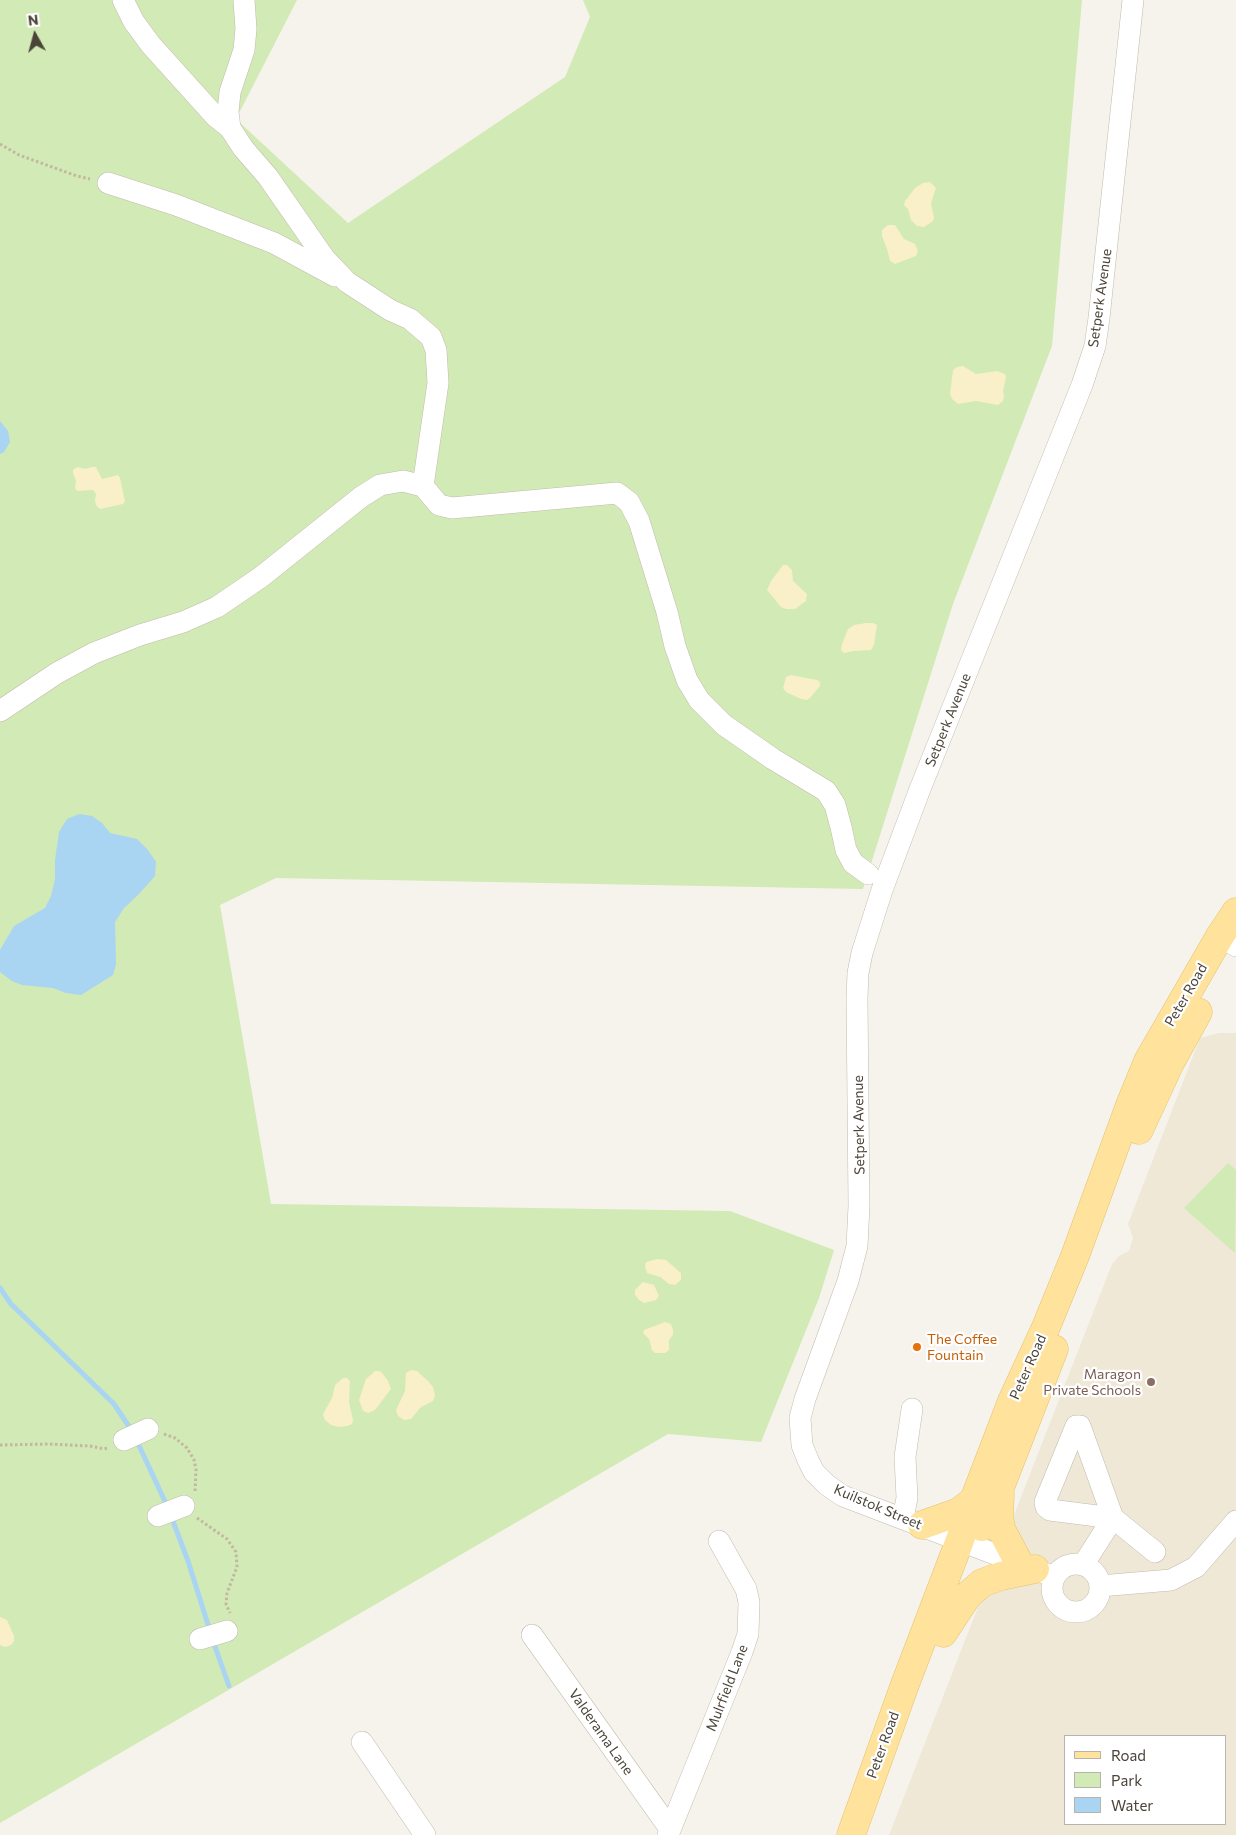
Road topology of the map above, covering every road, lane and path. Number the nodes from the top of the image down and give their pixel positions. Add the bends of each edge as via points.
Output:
1 (123, 0) edge
2 (244, 0) edge
3 (1133, 0) edge
4 (230, 128) junction
5 (0, 144) edge
6 (108, 183) joint
7 (347, 282) junction
8 (423, 486) junction
9 (0, 711) edge
10 (868, 874) dead end
11 (1236, 912) edge
12 (1232, 943) edge
13 (912, 1409) dead end
14 (146, 1430) joint
15 (124, 1440) dead end
16 (0, 1445) edge
17 (802, 1445) joint
18 (104, 1449) dead end
19 (1001, 1485) junction
20 (974, 1500) junction
21 (182, 1507) junction
22 (158, 1516) dead end
23 (912, 1522) junction
24 (1234, 1529) edge
25 (718, 1541) dead end
26 (968, 1543) junction
27 (1155, 1552) dead end
28 (1083, 1565) junction
29 (1036, 1570) junction
30 (1100, 1586) junction
31 (225, 1632) joint
32 (943, 1633) junction
33 (532, 1635) dead end
34 (200, 1639) dead end
35 (362, 1742) dead end
36 (669, 1832) edge
37 (425, 1835) edge
38 (851, 1835) edge
39 (862, 1835) edge

1 - 4 street via 151,45 215,116
2 - 4 street via 244,50 230,92
3 - 17 street, Setperk Avenue via 1095,346 1075,404 920,788 862,953 858,973 857,1246 848,1282 805,1399 800,1418
4 - 7 street via 325,259
5 - 6 path via 47,166
6 - 7 street via 274,243
7 - 8 street via 410,319 431,337 436,350 438,383
8 - 9 street via 403,481 380,485 217,607 184,622 94,652
8 - 10 street via 439,505 452,508 617,493 629,502 639,520 687,680 699,700 724,725 773,760 826,791 834,805 852,863
11 - 12 main road, Peter Road
12 - 19 main road, Peter Road via 1136,1137
12 - 20 main road, Peter Road via 1148,1061 1075,1256 1012,1401
13 - 23 street via 905,1457
14 - 15 street
14 - 21 path via 175,1438 187,1448 194,1460 196,1490 191,1501
16 - 18 path via 73,1445
17 - 23 street, Kuilstok Street via 814,1472 827,1485 843,1496
19 - 26 main road, Peter Road
19 - 29 main road via 1000,1529
20 - 23 main road via 959,1512
20 - 26 main road, Peter Road
21 - 22 street
21 - 31 path via 216,1530 236,1552 237,1567 226,1604 232,1619 231,1628
23 - 26 street, Kuilstok Street
24 - 30 street via 1196,1567 1171,1580
25 - 36 street, Mulrfield Lane via 746,1590 748,1634
26 - 29 street, Kuilstok Street
26 - 32 main road, Peter Road
26 - 38 main road, Peter Road via 904,1687
27 - 28 street via 1112,1518
28 - 29 street
28 - 30 street via 1096,1574
29 - 30 street via 1066,1611 1089,1609 1099,1597
29 - 32 main road via 982,1583 968,1595
31 - 34 street
32 - 39 main road, Peter Road
33 - 36 street, Valderama Lane
35 - 37 street

